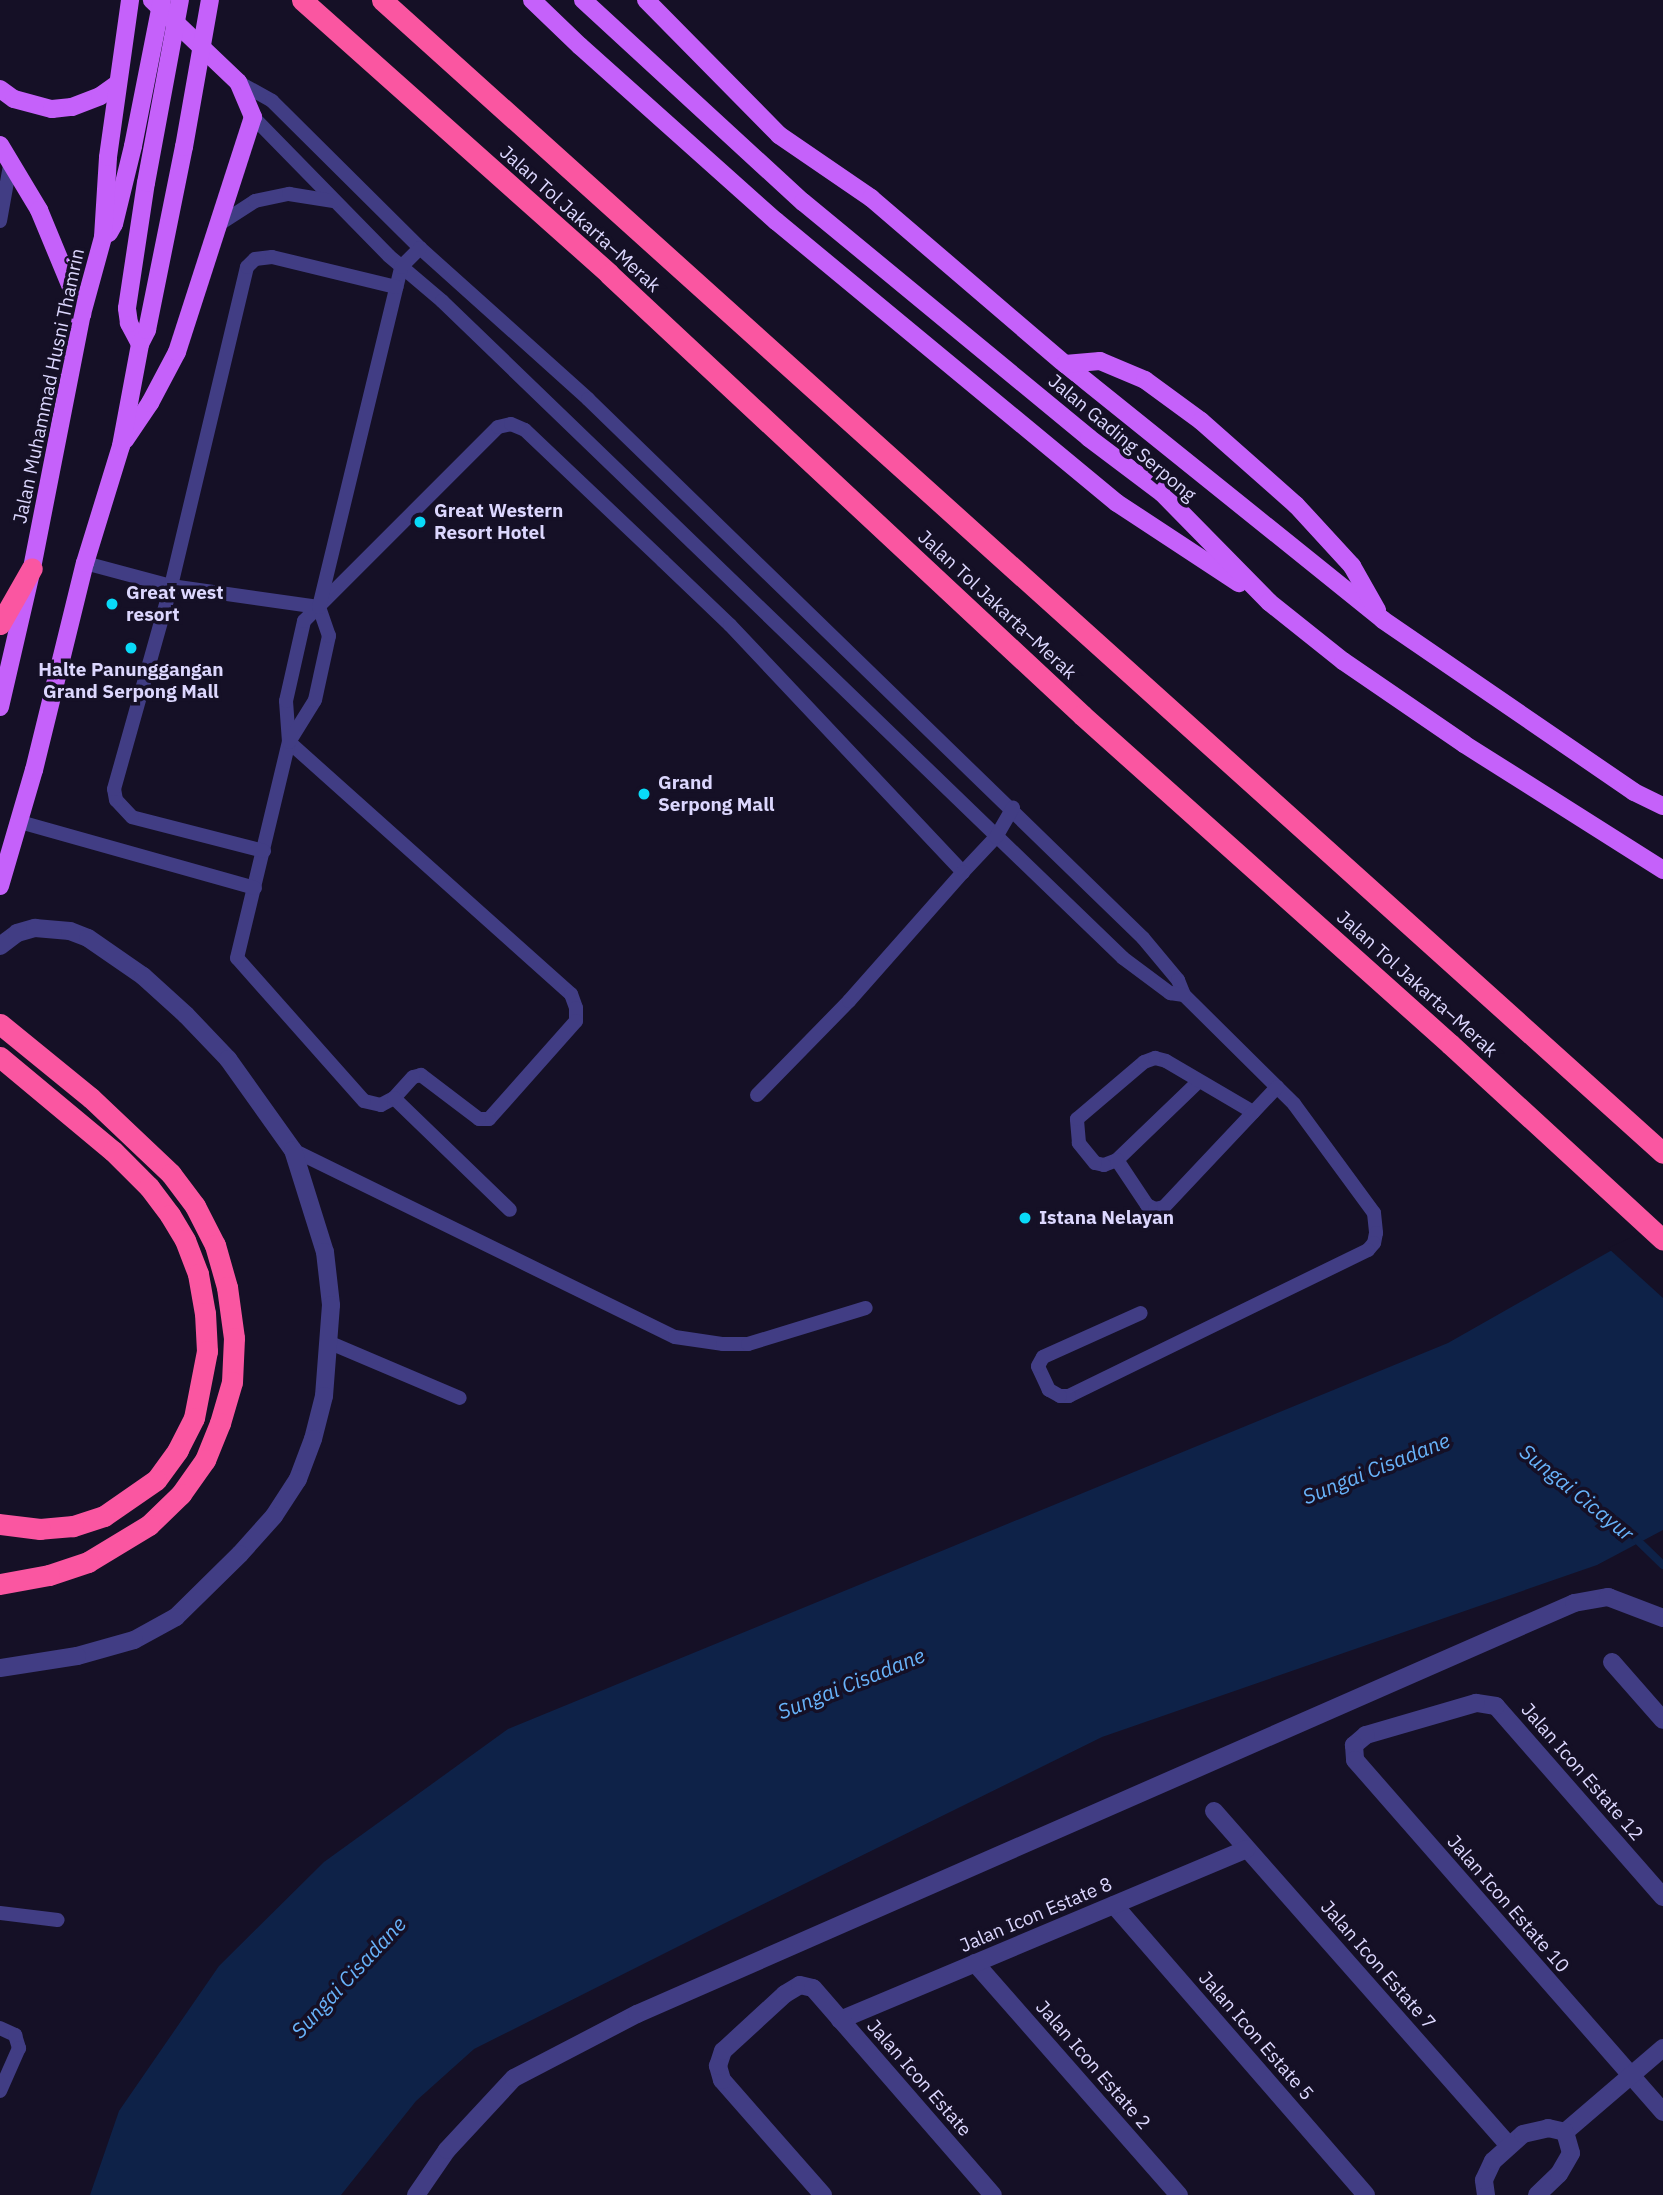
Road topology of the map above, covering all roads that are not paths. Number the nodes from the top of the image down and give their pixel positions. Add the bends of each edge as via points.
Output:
1 (130, 0) edge
2 (152, 0) edge
3 (162, 0) edge
4 (180, 0) edge
5 (210, 0) edge
6 (302, 0) edge
7 (382, 0) edge
8 (532, 0) edge
9 (583, 0) edge
10 (646, 0) edge
11 (117, 82) junction
12 (238, 82) junction
13 (0, 89) edge
14 (253, 117) junction
15 (0, 145) edge
16 (11, 160) junction
17 (333, 201) junction
18 (0, 222) edge
19 (218, 225) junction
20 (103, 237) junction
21 (420, 248) junction
22 (401, 267) junction
23 (396, 287) junction
24 (82, 314) junction
25 (140, 344) junction
26 (1065, 364) junction
27 (121, 446) junction
28 (85, 563) junction
29 (32, 568) junction
30 (171, 586) junction
31 (1269, 602) junction
32 (319, 607) junction
33 (1383, 620) junction
34 (0, 624) edge
35 (0, 707) edge
36 (289, 741) junction
37 (1663, 806) edge
38 (1013, 808) junction
39 (20, 822) junction
40 (996, 837) junction
41 (264, 851) junction
42 (1663, 870) edge
43 (963, 872) junction
44 (0, 886) edge
45 (255, 888) junction
46 (0, 946) edge
47 (1184, 995) junction
48 (0, 1024) edge
49 (0, 1057) edge
50 (1198, 1082) junction
51 (1277, 1087) junction
52 (757, 1095) dead end
53 (394, 1098) junction
54 (1253, 1112) junction
55 (293, 1150) junction
56 (1663, 1153) edge
57 (1117, 1160) junction
58 (510, 1210) dead end
59 (1663, 1240) edge
60 (866, 1308) dead end
61 (1141, 1313) dead end
62 (328, 1342) junction
63 (460, 1398) dead end
64 (0, 1524) edge
65 (0, 1584) edge
66 (1663, 1618) edge
67 (1612, 1662) dead end
68 (0, 1668) edge
69 (1496, 1706) joint
70 (1663, 1720) edge
71 (1214, 1811) dead end
72 (1247, 1849) junction
73 (1663, 1897) edge
74 (1114, 1905) junction
75 (0, 1913) edge
76 (58, 1920) dead end
77 (975, 1963) junction
78 (840, 2020) junction
79 (0, 2028) edge
80 (1663, 2048) edge
81 (1631, 2076) junction
82 (0, 2091) edge
83 (1663, 2112) edge
84 (1566, 2132) junction
85 (1509, 2146) junction
86 (1545, 2192) edge
87 (416, 2195) edge
88 (823, 2195) edge
89 (993, 2195) edge
90 (1179, 2195) edge
91 (1366, 2195) edge
92 (1486, 2195) edge

1 - 11 main road, Jalan Muhammad Husni Thamrin
2 - 12 main road
3 - 20 main road, Jalan Muhammad Husni Thamrin, bridge via 114,224
4 - 25 main road, bridge via 127,308
5 - 25 main road, bridge via 147,330
6 - 59 highway, Jalan Tol Jakarta–Merak via 609,274 1092,724
7 - 56 highway, Jalan Tol Jakarta–Merak
8 - 31 main road via 776,221 1117,503
9 - 31 main road, Jalan Gading Serpong via 803,202 1161,493
10 - 26 main road, Jalan Gading Serpong via 779,135 871,198
11 - 13 main road via 100,96 52,109 14,100
11 - 20 main road, Jalan Muhammad Husni Thamrin
12 - 14 main road
12 - 21 lane via 272,101
14 - 17 lane
14 - 19 main road
15 - 16 main road
16 - 18 lane
16 - 24 main road via 55,245
17 - 19 lane via 289,194 256,201
17 - 22 lane
19 - 27 main road via 177,352
20 - 24 main road, Jalan Muhammad Husni Thamrin
21 - 22 lane
21 - 38 lane via 588,399
22 - 23 lane
22 - 40 lane via 442,301
23 - 30 lane via 272,257 255,259 247,267
23 - 32 lane
24 - 29 main road, Jalan Muhammad Husni Thamrin
25 - 27 main road
26 - 33 main road, Jalan Gading Serpong
26 - 33 main road via 1100,361 1145,380 1201,421 1296,505 1352,566
27 - 28 main road
28 - 30 lane
28 - 39 main road
29 - 34 highway
29 - 35 main road, Jalan Muhammad Husni Thamrin
30 - 32 lane
30 - 41 lane via 114,789 116,800 132,817
31 - 42 main road, Jalan Gading Serpong via 1343,662
32 - 36 lane via 304,621 286,701
32 - 36 lane via 328,636 315,700
32 - 43 lane via 498,427 511,424 525,430 730,625
33 - 37 main road, Jalan Gading Serpong via 1634,792
36 - 41 lane
36 - 53 lane via 571,994 576,1008 576,1021 489,1119 468,1113 421,1075 413,1077
38 - 40 lane
38 - 47 lane via 1143,938 1178,980
39 - 44 main road
39 - 45 lane
40 - 43 lane
40 - 47 lane via 1123,958 1170,993
41 - 45 lane
43 - 52 lane via 849,1001
45 - 53 lane via 237,958 364,1101 381,1105
46 - 55 street via 17,933 35,928 70,931 143,976 228,1059
47 - 51 lane
48 - 65 highway via 137,1139 195,1206 215,1245 234,1338 232,1382 220,1423 205,1460 180,1494 149,1525 88,1562
49 - 64 highway via 113,1151 170,1215 198,1274 207,1351 194,1418 178,1451 156,1480 104,1516 73,1526 40,1529
50 - 54 lane
50 - 57 lane
50 - 57 lane via 1155,1058 1084,1111 1075,1125 1079,1143 1095,1163
51 - 54 lane
51 - 61 lane via 1374,1213 1374,1243 1368,1250 1069,1396 1049,1390 1038,1366 1043,1357
53 - 58 lane
54 - 57 lane via 1164,1207 1146,1205
55 - 60 lane via 675,1337 748,1344
55 - 62 street via 325,1252 331,1305
62 - 63 lane
62 - 68 street via 324,1396 298,1479 274,1516 194,1601 176,1617 134,1640 77,1656
66 - 87 street via 1608,1598 1574,1603 637,2014 514,2078 447,2150
67 - 70 street
69 - 73 street, Jalan Icon Estate 12
69 - 81 street, Jalan Icon Estate 10 via 1476,1703 1366,1735 1354,1745 1355,1760
71 - 72 street, Jalan Icon Estate 7
72 - 74 street, Jalan Icon Estate 8
72 - 85 street, Jalan Icon Estate 7
74 - 77 street, Jalan Icon Estate 8
74 - 91 street, Jalan Icon Estate 5
75 - 76 lane
77 - 78 street, Jalan Icon Estate 8
77 - 90 street, Jalan Icon Estate 2
78 - 88 street, Jalan Icon Estate via 813,1988 800,1985 723,2051 718,2066 722,2080
78 - 89 street, Jalan Icon Estate
79 - 82 lane via 15,2035 19,2048
80 - 81 street
81 - 83 street, Jalan Icon Estate 10
81 - 84 street
84 - 85 street via 1548,2128 1523,2134
84 - 86 street via 1571,2153
85 - 92 street via 1493,2161 1484,2180

